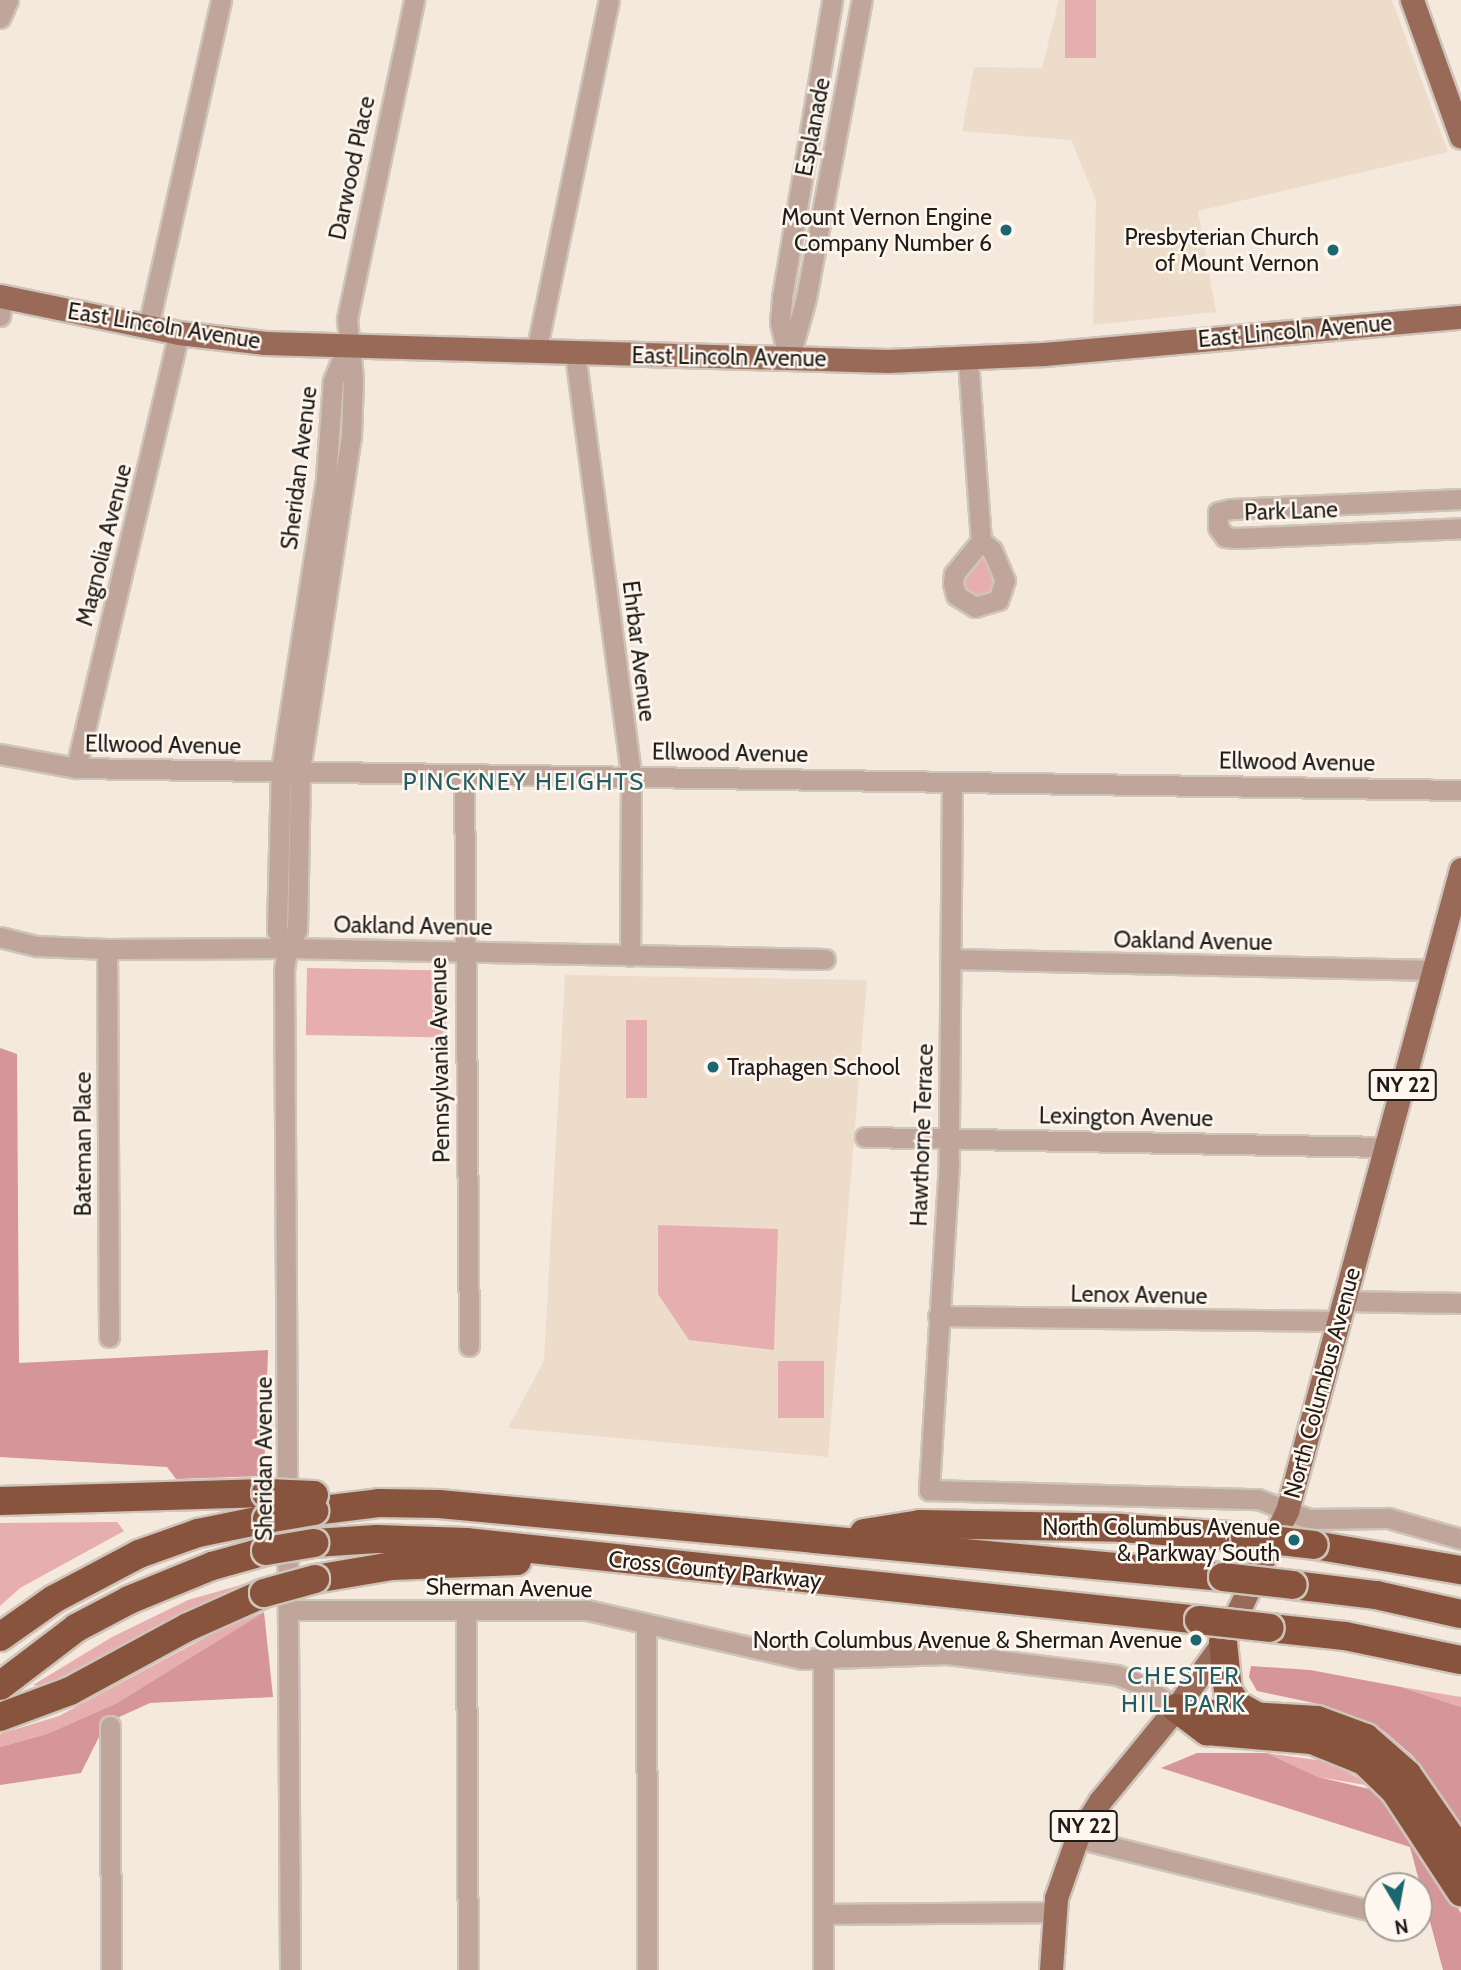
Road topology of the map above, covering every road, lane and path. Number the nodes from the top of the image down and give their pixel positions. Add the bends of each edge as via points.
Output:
1 (8, 0) edge
2 (221, 0) edge
3 (414, 0) edge
4 (609, 0) edge
5 (832, 0) edge
6 (862, 0) edge
7 (1412, 0) edge
8 (0, 18) edge
9 (1461, 136) edge
10 (1, 303) edge
11 (1461, 317) edge
12 (148, 327) junction
13 (179, 333) junction
14 (347, 347) junction
15 (536, 352) junction
16 (575, 354) junction
17 (789, 359) junction
18 (968, 360) junction
19 (1461, 499) edge
20 (1461, 528) edge
21 (981, 541) dead end
22 (0, 754) edge
23 (76, 768) junction
24 (291, 769) junction
25 (464, 774) junction
26 (631, 774) junction
27 (952, 782) junction
28 (1461, 790) edge
29 (1461, 869) edge
30 (0, 937) edge
31 (287, 948) junction
32 (107, 949) junction
33 (462, 952) junction
34 (630, 956) junction
35 (825, 959) dead end
36 (951, 959) junction
37 (1434, 970) junction
38 (864, 1136) dead end
39 (949, 1137) junction
40 (1386, 1147) junction
41 (1461, 1303) edge
42 (1342, 1311) junction
43 (938, 1316) junction
44 (109, 1337) dead end
45 (469, 1346) dead end
46 (0, 1501) edge
47 (266, 1506) junction
48 (1287, 1511) junction
49 (826, 1539) junction
50 (1461, 1539) edge
51 (586, 1557) junction
52 (1461, 1570) edge
53 (288, 1610) junction
54 (466, 1610) junction
55 (1461, 1614) edge
56 (646, 1625) junction
57 (0, 1637) edge
58 (1223, 1642) junction
59 (1461, 1660) edge
60 (823, 1661) junction
61 (0, 1685) edge
62 (1176, 1708) junction
63 (1255, 1715) junction
64 (0, 1717) edge
65 (110, 1726) dead end
66 (1077, 1838) junction
67 (1461, 1852) edge
68 (1461, 1892) edge
69 (1363, 1909) edge
70 (1054, 1912) junction
71 (823, 1914) junction
72 (111, 1970) edge
73 (289, 1970) edge
74 (467, 1970) edge
75 (647, 1970) edge
76 (823, 1970) edge
77 (1051, 1970) edge

1 - 8 street
2 - 12 street
3 - 14 street, Darwood Place via 369,202 347,318
4 - 15 street
5 - 17 street, Esplanade via 779,322
6 - 17 street, Esplanade via 807,298
7 - 9 main road
10 - 12 main road, East Lincoln Avenue
11 - 18 main road, East Lincoln Avenue
12 - 13 main road, East Lincoln Avenue
13 - 14 main road, East Lincoln Avenue
13 - 23 street, Magnolia Avenue
14 - 15 main road, East Lincoln Avenue
14 - 24 street, Sheridan Avenue via 353,378 351,436
15 - 16 main road, East Lincoln Avenue
16 - 17 main road, East Lincoln Avenue
16 - 26 street, Ehrbar Avenue
17 - 18 main road, East Lincoln Avenue
18 - 21 street
19 - 20 street, Park Lane via 1218,520 1225,537 1236,538
22 - 23 street, Ellwood Avenue
23 - 24 street, Ellwood Avenue
24 - 25 street, Ellwood Avenue
24 - 31 street, Sheridan Avenue via 297,930
25 - 26 street, Ellwood Avenue
25 - 33 street, Pennsylvania Avenue
26 - 27 street, Ellwood Avenue
26 - 34 street, Ehrbar Avenue
27 - 28 street, Ellwood Avenue
27 - 36 street, Hawthorne Terrace
29 - 37 main road, North Columbus Avenue / NY 22
30 - 32 street, Oakland Avenue via 37,946
31 - 32 street, Oakland Avenue
31 - 33 street, Oakland Avenue
31 - 53 street, Sheridan Avenue
32 - 44 street, Bateman Place
33 - 34 street, Oakland Avenue
33 - 45 street, Pennsylvania Avenue
34 - 35 street, Oakland Avenue
36 - 37 street, Oakland Avenue
36 - 39 street, Hawthorne Terrace
37 - 40 main road, North Columbus Avenue / NY 22
38 - 39 street, Lexington Avenue
39 - 40 street, Lexington Avenue
39 - 43 street, Hawthorne Terrace
40 - 42 main road, North Columbus Avenue / NY 22
41 - 42 street, Lenox Avenue
42 - 43 street, Lenox Avenue
42 - 48 main road, North Columbus Avenue / NY 22
43 - 48 street, Hawthorne Terrace via 929,1490 1258,1499
46 - 47 highway
47 - 49 highway, Cross County Parkway, bridge via 411,1503
47 - 57 highway, Cross County Parkway via 139,1554 71,1589
48 - 50 street via 1310,1519 1388,1518
48 - 58 main road, North Columbus Avenue / NY 22
49 - 52 highway, bridge via 920,1524 1121,1528 1314,1545
49 - 55 highway, Cross County Parkway, bridge via 1293,1585 1376,1595
51 - 59 highway, Cross County Parkway, bridge via 1345,1636
51 - 61 highway, Cross County Parkway, bridge via 438,1540 314,1543 266,1551 212,1566 120,1605 76,1628
51 - 64 highway, bridge via 392,1566 315,1579 264,1593 199,1622 71,1691
53 - 54 street, Sherman Avenue
53 - 73 street, Sheridan Avenue
54 - 56 street, Sherman Avenue via 587,1611
54 - 74 street
56 - 60 street, Sherman Avenue
56 - 75 street
58 - 62 main road, North Columbus Avenue / NY 22
58 - 63 highway via 1228,1691 1237,1705
60 - 62 street, Sherman Avenue via 947,1654 1025,1662 1117,1675 1141,1684
60 - 71 street
62 - 63 highway
62 - 66 main road, North Columbus Avenue / NY 22 via 1100,1801
62 - 68 highway via 1207,1731 1312,1740 1364,1760 1395,1791
63 - 67 highway via 1317,1720 1366,1738 1407,1774
65 - 72 street
66 - 69 street
66 - 70 main road, North Columbus Avenue / NY 22
70 - 71 street
70 - 77 main road, North Columbus Avenue / NY 22
71 - 76 street

